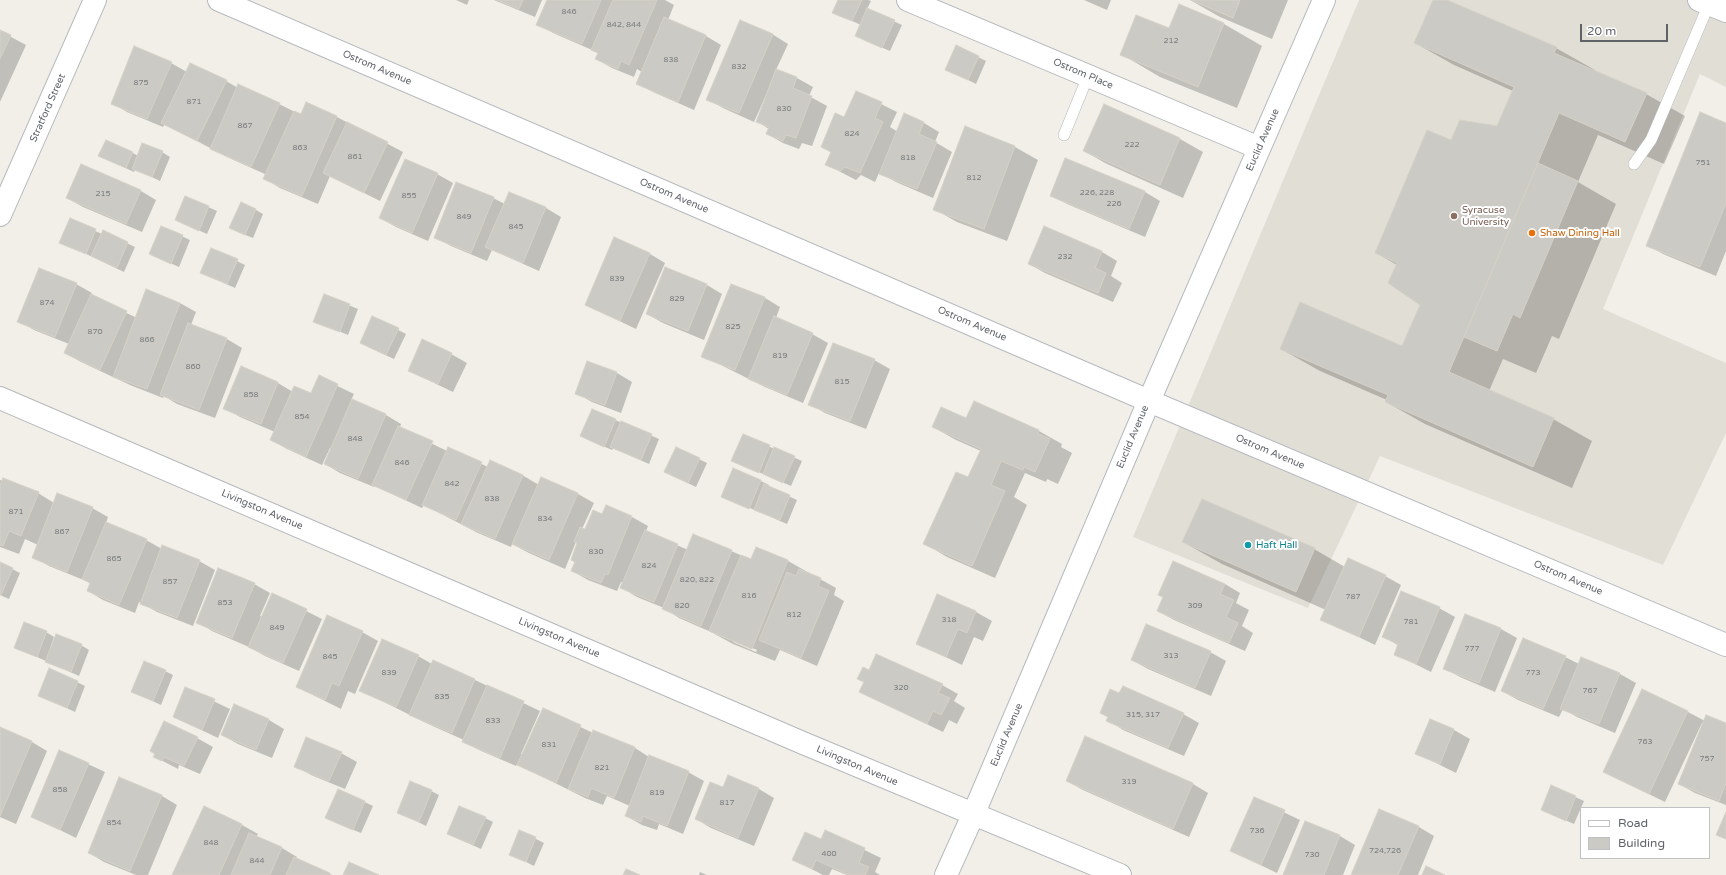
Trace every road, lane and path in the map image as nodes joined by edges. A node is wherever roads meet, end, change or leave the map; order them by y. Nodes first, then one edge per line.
1 (95, 0) edge
2 (219, 0) edge
3 (908, 0) edge
4 (1324, 0) edge
5 (1711, 5) edge
6 (1088, 76) junction
7 (1064, 134) dead end
8 (1258, 148) junction
9 (1634, 164) dead end
10 (0, 215) edge
11 (0, 398) edge
12 (1149, 400) junction
13 (1726, 645) edge
14 (973, 815) junction
15 (946, 875) edge
16 (1120, 875) edge

1 - 10 street, Stratford Street
2 - 12 street, Ostrom Avenue
3 - 6 street, Ostrom Place
4 - 8 street, Euclid Avenue
5 - 9 lane
6 - 7 lane
6 - 8 street, Ostrom Place
8 - 12 street, Euclid Avenue
11 - 14 street, Livingston Avenue
12 - 13 street, Ostrom Avenue
12 - 14 street, Euclid Avenue
14 - 15 street, Euclid Avenue
14 - 16 street, Livingston Avenue

